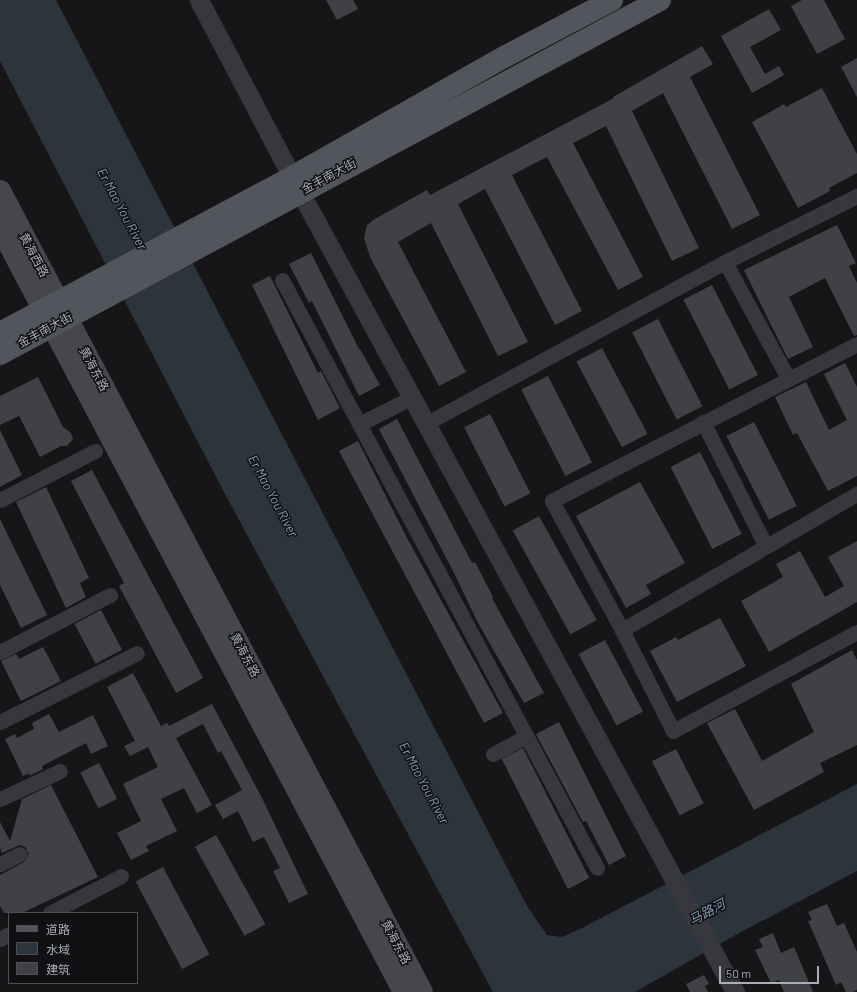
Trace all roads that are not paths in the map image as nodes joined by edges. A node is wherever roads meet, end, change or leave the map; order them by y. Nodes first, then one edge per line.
1 (199, 0) edge
2 (612, 0) edge
3 (660, 0) edge
4 (296, 184) junction
5 (0, 191) edge
6 (857, 196) edge
7 (0, 227) edge
8 (725, 262) junction
9 (282, 280) dead end
10 (56, 314) junction
11 (0, 333) edge
12 (857, 344) edge
13 (0, 354) edge
14 (788, 378) junction
15 (411, 398) junction
16 (703, 422) junction
17 (359, 424) junction
18 (425, 424) junction
19 (95, 451) dead end
20 (857, 494) edge
21 (0, 500) edge
22 (766, 546) junction
23 (110, 594) dead end
24 (622, 630) junction
25 (857, 632) edge
26 (0, 652) edge
27 (137, 653) dead end
28 (0, 722) edge
29 (527, 736) junction
30 (493, 754) dead end
31 (60, 771) dead end
32 (0, 800) edge
33 (20, 854) dead end
34 (0, 864) edge
35 (597, 868) dead end
36 (121, 876) dead end
37 (52, 912) edge
38 (404, 992) edge
39 (422, 992) edge
40 (735, 992) edge

1 - 4 street
2 - 4 main road, 金丰南大街
3 - 4 main road, 金丰南大街
4 - 10 main road, 金丰南大街
4 - 15 street
5 - 10 main road, 黄海西路
6 - 8 street
7 - 10 main road, 黄海西路
8 - 14 street
8 - 18 street
9 - 17 street
10 - 11 main road, 金丰南大街
10 - 13 main road, 金丰南大街
10 - 38 main road, 黄海东路
10 - 39 main road, 黄海东路
12 - 14 street
14 - 16 street
15 - 17 street
15 - 18 street
16 - 22 street
16 - 24 street
17 - 29 street
18 - 40 street
19 - 21 street
20 - 22 street
22 - 24 street
23 - 26 street
24 - 25 street
27 - 28 street
29 - 30 street
29 - 35 street
31 - 32 street
33 - 34 street
36 - 37 street

